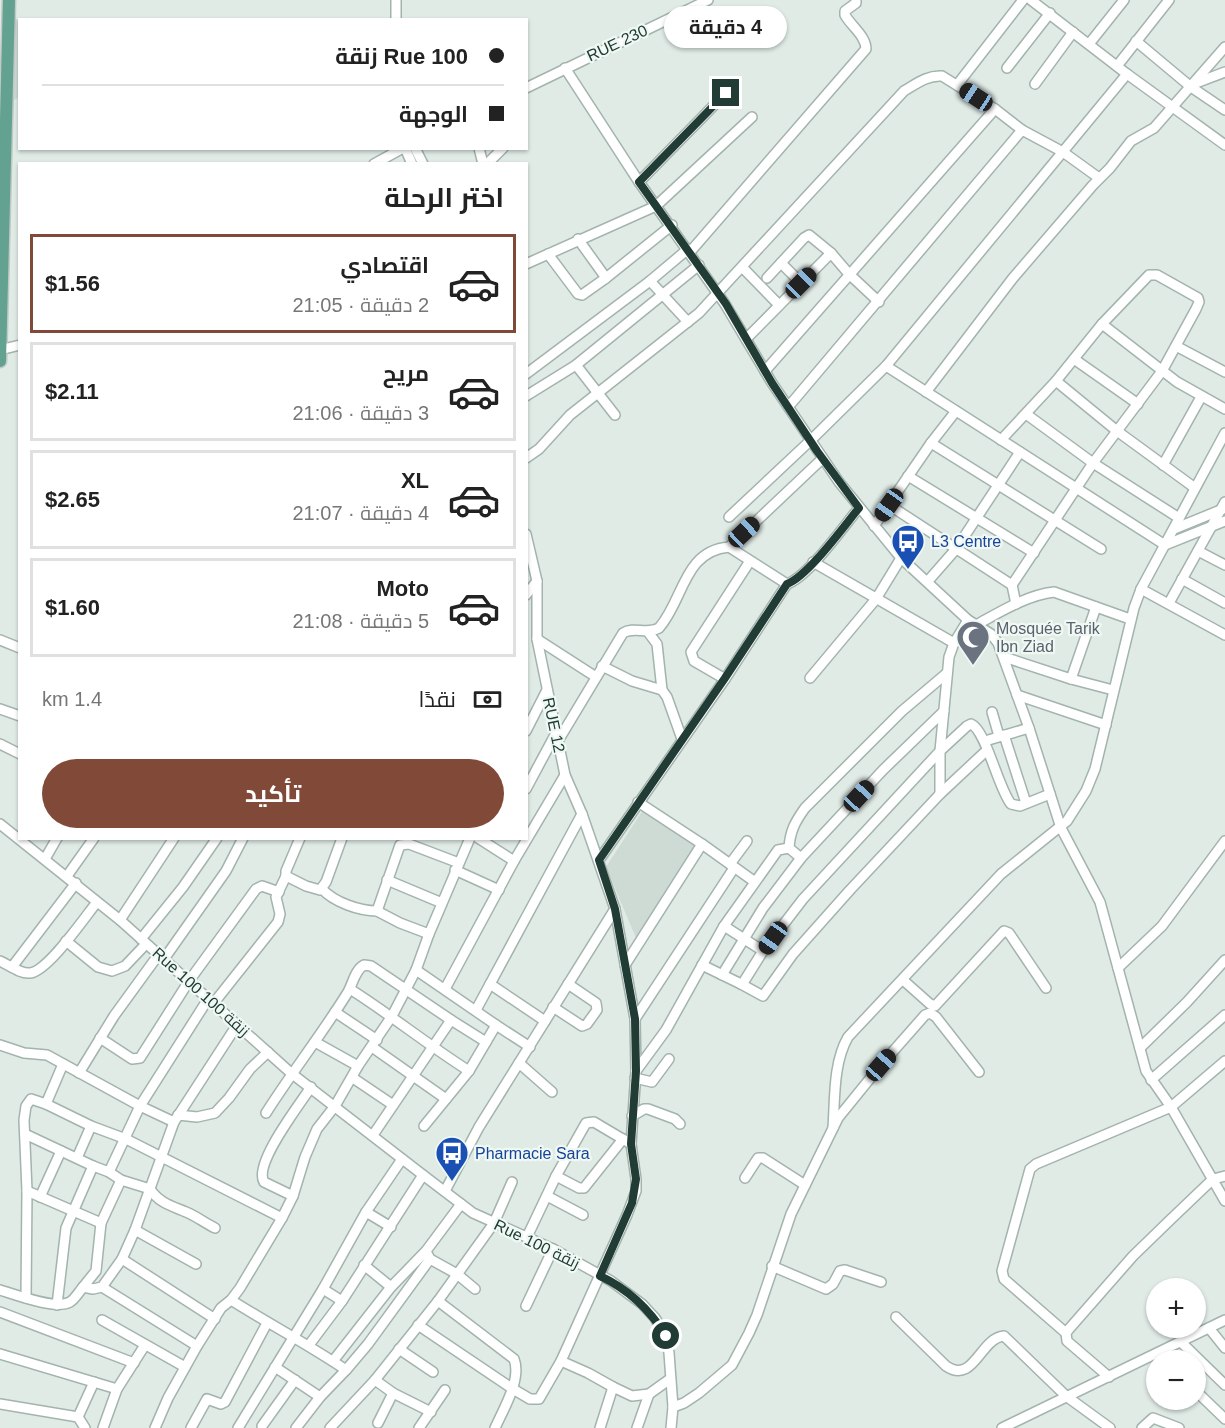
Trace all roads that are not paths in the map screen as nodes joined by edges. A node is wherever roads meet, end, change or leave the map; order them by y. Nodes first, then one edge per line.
1 (9, 0) edge
2 (396, 0) edge
3 (708, 0) edge
4 (856, 0) edge
5 (1023, 0) edge
6 (1031, 0) edge
7 (1124, 0) edge
8 (1169, 0) edge
9 (1050, 13) junction
10 (4, 18) edge
11 (396, 18) edge
12 (1073, 32) junction
13 (1136, 41) junction
14 (1089, 44) junction
15 (1225, 47) edge
16 (1117, 66) junction
17 (565, 68) junction
18 (1007, 68) dead end
19 (1225, 72) edge
20 (1127, 74) junction
21 (1035, 84) dead end
22 (957, 85) junction
23 (1192, 86) junction
24 (528, 87) edge
25 (726, 93) dead end
26 (1223, 106) edge
27 (1173, 108) junction
28 (994, 109) junction
29 (752, 117) dead end
30 (1022, 130) junction
31 (1225, 145) edge
32 (400, 150) edge
33 (501, 150) edge
34 (1063, 152) junction
35 (382, 159) edge
36 (487, 162) edge
37 (1099, 178) junction
38 (639, 182) junction
39 (656, 206) junction
40 (672, 225) junction
41 (578, 239) junction
42 (689, 251) junction
43 (831, 253) junction
44 (548, 254) junction
45 (528, 263) edge
46 (781, 263) junction
47 (699, 266) junction
48 (742, 267) junction
49 (849, 274) junction
50 (606, 278) junction
51 (767, 278) dead end
52 (650, 281) junction
53 (801, 283) junction
54 (718, 293) junction
55 (663, 296) junction
56 (879, 302) junction
57 (779, 305) junction
58 (688, 322) junction
59 (1102, 324) junction
60 (746, 339) junction
61 (18, 346) edge
62 (1176, 346) junction
63 (0, 350) edge
64 (1074, 359) junction
65 (0, 362) edge
66 (576, 365) junction
67 (885, 366) junction
68 (765, 371) junction
69 (1162, 371) junction
70 (528, 372) edge
71 (1225, 372) edge
72 (1056, 381) junction
73 (597, 392) junction
74 (926, 392) junction
75 (528, 394) edge
76 (1201, 397) junction
77 (1138, 404) junction
78 (789, 406) junction
79 (1225, 409) edge
80 (956, 411) junction
81 (1026, 414) junction
82 (615, 415) dead end
83 (1117, 431) junction
84 (1225, 434) edge
85 (812, 440) junction
86 (1001, 440) junction
87 (931, 442) junction
88 (1020, 452) junction
89 (528, 457) edge
90 (822, 459) junction
91 (1093, 463) junction
92 (1163, 465) junction
93 (908, 476) junction
94 (998, 484) junction
95 (1076, 488) junction
96 (1194, 488) junction
97 (889, 505) junction
98 (1224, 507) edge
99 (859, 508) junction
100 (729, 518) dead end
101 (976, 518) junction
102 (1179, 518) junction
103 (1055, 520) junction
104 (1225, 521) edge
105 (874, 526) junction
106 (1211, 528) junction
107 (1174, 529) junction
108 (528, 543) edge
109 (1166, 545) junction
110 (729, 547) junction
111 (956, 549) junction
112 (1101, 549) dead end
113 (1198, 551) junction
114 (1034, 553) junction
115 (902, 558) junction
116 (750, 561) junction
117 (813, 562) junction
118 (1225, 565) edge
119 (1182, 579) junction
120 (537, 581) junction
121 (928, 581) junction
122 (787, 584) junction
123 (1012, 585) junction
124 (1141, 589) junction
125 (528, 592) edge
126 (876, 599) junction
127 (1169, 603) junction
128 (1225, 603) edge
129 (1016, 604) junction
130 (1096, 607) junction
131 (1130, 620) junction
132 (972, 622) junction
133 (648, 632) junction
134 (1225, 635) edge
135 (537, 639) junction
136 (0, 640) edge
137 (954, 643) junction
138 (18, 647) edge
139 (1004, 657) junction
140 (602, 666) junction
141 (947, 673) junction
142 (596, 677) junction
143 (725, 678) junction
144 (810, 678) dead end
145 (1071, 679) junction
146 (547, 690) junction
147 (662, 690) junction
148 (1113, 690) junction
149 (1017, 695) junction
150 (0, 709) edge
151 (531, 710) edge
152 (944, 711) junction
153 (992, 712) dead end
154 (18, 715) edge
155 (528, 725) edge
156 (1106, 725) junction
157 (1029, 728) junction
158 (1002, 735) junction
159 (557, 737) junction
160 (682, 740) junction
161 (0, 744) edge
162 (986, 746) junction
163 (940, 751) junction
164 (18, 753) edge
165 (565, 775) junction
166 (528, 786) edge
167 (940, 794) junction
168 (1050, 794) junction
169 (638, 802) junction
170 (1026, 803) junction
171 (582, 814) junction
172 (0, 824) edge
173 (1061, 828) junction
174 (528, 837) edge
175 (18, 838) edge
176 (21, 840) edge
177 (56, 840) edge
178 (93, 840) edge
179 (173, 840) edge
180 (216, 840) edge
181 (242, 840) edge
182 (299, 840) edge
183 (341, 840) edge
184 (469, 840) edge
185 (481, 840) edge
186 (499, 840) edge
187 (526, 840) edge
188 (747, 841) dead end
189 (1225, 841) edge
190 (702, 844) junction
191 (789, 848) junction
192 (494, 849) junction
193 (801, 858) junction
194 (45, 859) junction
195 (599, 860) junction
196 (514, 861) junction
197 (732, 866) junction
198 (457, 867) junction
199 (67, 876) junction
200 (286, 876) junction
201 (387, 880) junction
202 (755, 882) junction
203 (76, 884) junction
204 (322, 889) junction
205 (499, 890) junction
206 (279, 892) junction
207 (97, 902) junction
208 (442, 903) junction
209 (615, 909) junction
210 (377, 911) junction
211 (120, 920) junction
212 (724, 926) junction
213 (429, 934) junction
214 (745, 938) junction
215 (66, 941) junction
216 (144, 941) junction
217 (763, 951) junction
218 (161, 957) junction
219 (1225, 960) edge
220 (0, 961) edge
221 (625, 965) junction
222 (702, 965) junction
223 (12, 967) junction
224 (1118, 968) junction
225 (416, 970) junction
226 (722, 975) junction
227 (903, 980) junction
228 (189, 981) junction
229 (490, 984) junction
230 (568, 984) junction
231 (741, 984) junction
232 (1047, 988) dead end
233 (350, 989) junction
234 (406, 989) junction
235 (445, 989) junction
236 (211, 1001) junction
237 (554, 1007) junction
238 (476, 1010) junction
239 (335, 1012) junction
240 (1225, 1015) edge
241 (392, 1016) junction
242 (635, 1019) junction
243 (451, 1020) junction
244 (545, 1021) junction
245 (237, 1025) junction
246 (496, 1025) junction
247 (100, 1038) junction
248 (315, 1041) junction
249 (486, 1042) junction
250 (374, 1043) junction
251 (0, 1045) edge
252 (530, 1047) junction
253 (433, 1048) junction
254 (1140, 1048) junction
255 (268, 1052) junction
256 (669, 1059) dead end
257 (1225, 1061) edge
258 (519, 1063) junction
259 (63, 1064) junction
260 (358, 1066) junction
261 (469, 1071) junction
262 (979, 1072) dead end
263 (79, 1073) junction
264 (291, 1073) junction
265 (635, 1075) junction
266 (414, 1077) junction
267 (353, 1078) junction
268 (1151, 1080) junction
269 (311, 1087) junction
270 (552, 1092) dead end
271 (446, 1099) junction
272 (46, 1104) junction
273 (393, 1105) junction
274 (140, 1106) junction
275 (336, 1106) junction
276 (1171, 1107) junction
277 (266, 1113) dead end
278 (633, 1116) junction
279 (176, 1119) junction
280 (680, 1124) dead end
281 (91, 1126) junction
282 (424, 1126) dead end
283 (833, 1128) junction
284 (25, 1134) junction
285 (373, 1135) junction
286 (126, 1139) junction
287 (627, 1142) junction
288 (62, 1151) junction
289 (162, 1157) junction
290 (77, 1158) junction
291 (402, 1159) junction
292 (93, 1166) junction
293 (109, 1172) junction
294 (423, 1175) junction
295 (556, 1176) junction
296 (1225, 1176) edge
297 (745, 1178) dead end
298 (1213, 1179) junction
299 (121, 1180) junction
300 (512, 1182) dead end
301 (805, 1185) junction
302 (150, 1189) junction
303 (27, 1191) junction
304 (445, 1191) junction
305 (293, 1196) junction
306 (547, 1196) junction
307 (40, 1197) junction
308 (1225, 1201) edge
309 (461, 1204) junction
310 (72, 1211) junction
311 (366, 1212) junction
312 (583, 1215) dead end
313 (282, 1218) junction
314 (101, 1223) junction
315 (494, 1223) junction
316 (391, 1227) junction
317 (215, 1228) dead end
318 (135, 1230) junction
319 (527, 1237) junction
320 (554, 1249) junction
321 (428, 1255) junction
322 (122, 1259) junction
323 (196, 1264) dead end
324 (364, 1265) junction
325 (772, 1266) junction
326 (458, 1274) junction
327 (600, 1276) junction
328 (881, 1282) dead end
329 (83, 1287) junction
330 (102, 1287) junction
331 (391, 1287) junction
332 (322, 1289) junction
333 (475, 1289) dead end
334 (0, 1290) edge
335 (26, 1298) junction
336 (231, 1300) junction
337 (342, 1301) junction
338 (438, 1301) junction
339 (57, 1305) junction
340 (526, 1306) dead end
341 (0, 1311) edge
342 (896, 1317) dead end
343 (214, 1319) junction
344 (102, 1320) dead end
345 (1225, 1320) edge
346 (267, 1323) junction
347 (418, 1326) junction
348 (1209, 1328) junction
349 (1206, 1329) edge
350 (1066, 1333) junction
351 (293, 1336) junction
352 (1185, 1338) edge
353 (1181, 1341) junction
354 (145, 1345) junction
355 (309, 1345) junction
356 (197, 1346) junction
357 (1225, 1348) edge
358 (399, 1349) junction
359 (1164, 1350) edge
360 (0, 1354) edge
361 (1146, 1359) edge
362 (333, 1361) junction
363 (561, 1361) junction
364 (134, 1363) junction
365 (185, 1367) junction
366 (275, 1367) junction
367 (346, 1370) junction
368 (433, 1372) dead end
369 (1109, 1377) junction
370 (670, 1379) junction
371 (295, 1380) junction
372 (375, 1380) junction
373 (94, 1382) junction
374 (1225, 1385) edge
375 (613, 1387) junction
376 (117, 1389) junction
377 (513, 1389) junction
378 (445, 1390) dead end
379 (393, 1393) junction
380 (649, 1394) junction
381 (1066, 1396) junction
382 (320, 1397) junction
383 (1206, 1400) edge
384 (0, 1404) edge
385 (673, 1407) junction
386 (431, 1412) junction
387 (78, 1417) junction
388 (245, 1417) junction
389 (1225, 1419) edge
390 (378, 1423) dead end
391 (263, 1427) edge
392 (85, 1428) edge
393 (103, 1428) edge
394 (155, 1428) edge
395 (190, 1428) edge
396 (238, 1428) edge
397 (296, 1428) edge
398 (330, 1428) edge
399 (418, 1428) edge
400 (495, 1428) edge
401 (600, 1428) edge
402 (637, 1428) edge
403 (671, 1428) edge
404 (1002, 1428) edge
405 (1110, 1428) edge
406 (1142, 1428) edge
407 (1179, 1428) edge

1 - 10 main road
2 - 11 street
3 - 17 street, RUE 230
4 - 42 street
5 - 22 street
6 - 9 street
7 - 14 street
8 - 13 street
9 - 12 street
9 - 18 street
10 - 63 main road
12 - 14 street
12 - 21 street
13 - 16 street
13 - 23 street
14 - 16 street
15 - 23 street
16 - 20 street
17 - 24 street, RUE 230
17 - 38 street
19 - 23 street
20 - 27 street
20 - 34 street
22 - 28 street
22 - 48 street
23 - 26 street
23 - 27 street
25 - 38 street
27 - 31 street
27 - 37 street
28 - 30 street
28 - 49 street
29 - 39 street
30 - 34 street
30 - 56 street
32 - 35 street
33 - 36 street
34 - 37 street
34 - 67 street
37 - 74 street
38 - 39 street
39 - 40 street
39 - 41 street
40 - 42 street
40 - 50 street
41 - 44 street
41 - 50 street
42 - 47 street
42 - 52 street
43 - 46 street
43 - 49 street
43 - 53 street
44 - 45 street
44 - 50 street
46 - 51 street
46 - 53 street
47 - 54 street
47 - 55 street
48 - 54 street
48 - 57 street
49 - 56 street
49 - 68 street
52 - 55 street
52 - 70 street
53 - 57 street
54 - 58 street
54 - 60 street
55 - 58 street
55 - 66 street
56 - 78 street
57 - 60 street
58 - 73 street
59 - 62 street
59 - 64 street
59 - 69 street
60 - 68 street
61 - 63 street
62 - 69 street
62 - 71 street
63 - 65 main road
64 - 72 street
64 - 77 street
66 - 73 street
66 - 75 street
67 - 74 street
67 - 85 street
68 - 78 street
69 - 76 street
69 - 77 street
72 - 81 street
72 - 83 street
73 - 82 street
73 - 89 street
74 - 80 street
76 - 79 street
76 - 92 street
77 - 83 street
78 - 85 street
80 - 86 street
80 - 87 street
81 - 86 street
81 - 91 street
83 - 91 street
83 - 92 street
84 - 96 street
85 - 90 street
85 - 100 street
86 - 88 street
87 - 93 street
87 - 94 street
88 - 94 street
88 - 95 street
90 - 99 street
90 - 110 street
91 - 95 street
91 - 102 street
92 - 96 street
93 - 97 street
93 - 101 street
94 - 101 street
94 - 103 street
95 - 103 street
95 - 109 street
96 - 102 street
97 - 105 street
97 - 111 street
98 - 106 street
98 - 107 street
99 - 105 street
99 - 117 street
101 - 111 street
101 - 114 street
102 - 107 street
103 - 112 street
103 - 114 street
104 - 106 street
105 - 115 street
106 - 109 street
106 - 113 street
107 - 109 street
108 - 120 street, RUE 12
109 - 124 street
110 - 116 street
110 - 133 street
111 - 121 street
111 - 123 street
113 - 118 street
113 - 119 street
114 - 123 street
115 - 121 street
115 - 126 street
116 - 122 street
116 - 143 street
117 - 122 street
117 - 126 street
119 - 127 street
119 - 128 street
120 - 125 street
120 - 135 street, RUE 12
121 - 132 street
122 - 143 street
123 - 129 street
124 - 127 street
124 - 131 street
126 - 137 street
126 - 144 street
127 - 134 street
129 - 130 street
129 - 132 street
130 - 131 street
130 - 145 street
131 - 148 street
132 - 137 street
132 - 139 street
133 - 140 street
133 - 147 street
135 - 142 street
135 - 146 street, RUE 12
136 - 138 street
137 - 141 street
139 - 145 street
139 - 149 street
140 - 142 street
140 - 147 street
141 - 152 street
141 - 191 street
142 - 159 street
143 - 160 street
145 - 148 street
146 - 151 street
146 - 159 street, RUE 12
147 - 160 street
148 - 156 street
149 - 156 street
149 - 157 street
150 - 154 street
151 - 155 street
152 - 163 street
152 - 193 street
153 - 158 street
156 - 173 street
157 - 158 street
157 - 168 street
158 - 162 street
158 - 170 street
159 - 165 street, RUE 12
159 - 166 street
160 - 169 street
161 - 164 street
162 - 163 street
162 - 167 street
162 - 170 street
163 - 167 street
163 - 217 street
165 - 171 street, RUE 12
165 - 174 street
167 - 231 street
168 - 170 street
168 - 173 street
169 - 190 street
169 - 195 street
171 - 195 street, RUE 12
171 - 229 street
172 - 175 street, Rue 100 زنقة 100
173 - 224 street
173 - 227 street
176 - 194 street, Rue 100 زنقة 100
177 - 194 street
178 - 199 street
179 - 211 street
180 - 216 street
181 - 218 street
182 - 200 street
183 - 204 street
184 - 198 street
185 - 192 street
186 - 192 street
187 - 196 street
188 - 197 street
189 - 224 street
190 - 197 street
190 - 221 street
191 - 193 street
191 - 202 street
192 - 196 street
193 - 214 street
194 - 199 street, Rue 100 زنقة 100
195 - 209 street, RUE 12
196 - 205 street
197 - 202 street
197 - 242 street
198 - 201 street
198 - 205 street
198 - 208 street
199 - 203 street, Rue 100 زنقة 100
200 - 204 street
200 - 206 street
201 - 208 street
201 - 210 street
202 - 212 street
203 - 207 street, Rue 100 زنقة 100
203 - 223 street
204 - 210 street
205 - 235 street
206 - 228 street
206 - 236 street
207 - 211 street, Rue 100 زنقة 100
207 - 215 street
208 - 213 street
209 - 221 street, RUE 12
209 - 230 street
210 - 213 street
211 - 216 street, Rue 100 زنقة 100
212 - 214 street
212 - 222 street
213 - 225 street
214 - 217 street
214 - 226 street
215 - 216 street
215 - 223 street
216 - 218 street, Rue 100 زنقة 100
217 - 231 street
218 - 228 street, Rue 100 زنقة 100
218 - 247 street
219 - 254 street
220 - 223 street
221 - 242 street, RUE 12
222 - 226 street
222 - 265 street
224 - 254 street
225 - 234 street
225 - 235 street
226 - 231 street
227 - 232 street
227 - 283 street
228 - 236 street, Rue 100 زنقة 100
228 - 247 street
229 - 238 street
229 - 244 street
230 - 237 street
230 - 237 street
233 - 234 street
233 - 239 street
233 - 241 street
234 - 241 street
234 - 243 street
235 - 238 street
236 - 245 street, Rue 100 زنقة 100
236 - 274 street
237 - 244 street
238 - 246 street
239 - 248 street
239 - 250 street
240 - 268 street
241 - 250 street
241 - 253 street
242 - 265 street, RUE 12
243 - 249 street
243 - 253 street
244 - 252 street
245 - 255 street, Rue 100 زنقة 100
245 - 279 street
246 - 249 street
246 - 252 street
247 - 263 street
248 - 260 street
248 - 264 street
249 - 261 street
250 - 260 street
250 - 266 street
251 - 259 street
252 - 258 street
253 - 261 street
253 - 266 street
254 - 268 street
255 - 264 street, Rue 100 زنقة 100
255 - 279 street
256 - 265 street
257 - 276 street
258 - 270 street
258 - 304 street
259 - 263 street
259 - 272 street
260 - 267 street
261 - 271 street
262 - 283 street
263 - 274 street
264 - 269 street, Rue 100 زنقة 100
264 - 277 street
265 - 278 street, RUE 12
266 - 271 street
266 - 273 street
267 - 273 street
267 - 275 street
268 - 276 street
269 - 275 street, Rue 100 زنقة 100
269 - 305 street
271 - 282 street
272 - 281 street
272 - 284 street
273 - 285 street
274 - 279 street
274 - 286 street
275 - 285 street, Rue 100 زنقة 100
275 - 305 street
276 - 298 street
276 - 350 street
278 - 280 street
278 - 287 street, RUE 12
279 - 289 street
281 - 286 street
281 - 290 street
283 - 301 street
284 - 288 street
284 - 303 street
285 - 291 street, Rue 100 زنقة 100
286 - 289 street
286 - 293 street
287 - 295 street
287 - 295 street
287 - 327 street, RUE 12
288 - 290 street
288 - 307 street
289 - 302 street
289 - 313 street
290 - 292 street
291 - 294 street, Rue 100 زنقة
291 - 311 street
292 - 293 street
292 - 310 street
293 - 299 street
294 - 304 street, Rue 100 زنقة
294 - 316 street
295 - 306 street
296 - 298 street
297 - 301 street
298 - 308 street
298 - 350 street
299 - 302 street
299 - 314 street
300 - 315 street
301 - 325 street
302 - 317 street
302 - 318 street
303 - 307 street
303 - 335 street
304 - 309 street, Rue 100 زنقة
305 - 313 street
306 - 312 street
306 - 319 street
307 - 310 street
309 - 315 street, Rue 100 زنقة
309 - 321 street
310 - 314 street
310 - 339 street
311 - 316 street
311 - 332 street
313 - 336 street
314 - 329 street
315 - 319 street, Rue 100 زنقة
315 - 326 street
316 - 324 street
318 - 322 street
318 - 323 street
319 - 320 street, Rue 100 زنقة
320 - 327 street, Rue 100 زنقة
320 - 340 street
321 - 326 street
321 - 331 street
321 - 367 street
322 - 330 street
322 - 343 street
324 - 331 street
324 - 337 street
325 - 328 street
325 - 385 street
326 - 333 street
326 - 338 street
327 - 363 street, RUE 12
327 - 370 street, Rue 100 زنقة
329 - 330 street
329 - 339 street
330 - 356 street
331 - 362 street
332 - 337 street
332 - 351 street
334 - 335 street
335 - 339 street
336 - 343 street
336 - 346 street
337 - 355 street
338 - 347 street
338 - 377 street
341 - 364 street
342 - 381 street
343 - 356 street
344 - 354 street
345 - 348 street
346 - 351 street
346 - 395 street
347 - 358 street
347 - 377 street
348 - 349 street
348 - 357 street
350 - 369 street
351 - 355 street
351 - 366 street
352 - 353 street
353 - 359 street
353 - 374 street
354 - 364 street
354 - 365 street
355 - 362 street
356 - 365 street
358 - 368 street
358 - 372 street
360 - 373 street
361 - 369 street
362 - 367 street
363 - 375 street
363 - 377 street, RUE 12
364 - 376 street
365 - 394 street
366 - 371 street
366 - 388 street
367 - 382 street
369 - 381 street
370 - 380 street
370 - 385 street, Rue 100 زنقة
371 - 382 street
371 - 391 street
372 - 379 street
372 - 398 street
373 - 376 street
373 - 387 street
375 - 380 street
375 - 401 street
376 - 393 street
377 - 400 street
378 - 386 street
379 - 386 street
379 - 390 street
380 - 402 street
381 - 404 street
381 - 405 street
382 - 397 street
383 - 389 street
384 - 387 street
385 - 403 street, Rue 100 زنقة
386 - 399 street
387 - 392 street
388 - 391 street
388 - 396 street
406 - 407 street

